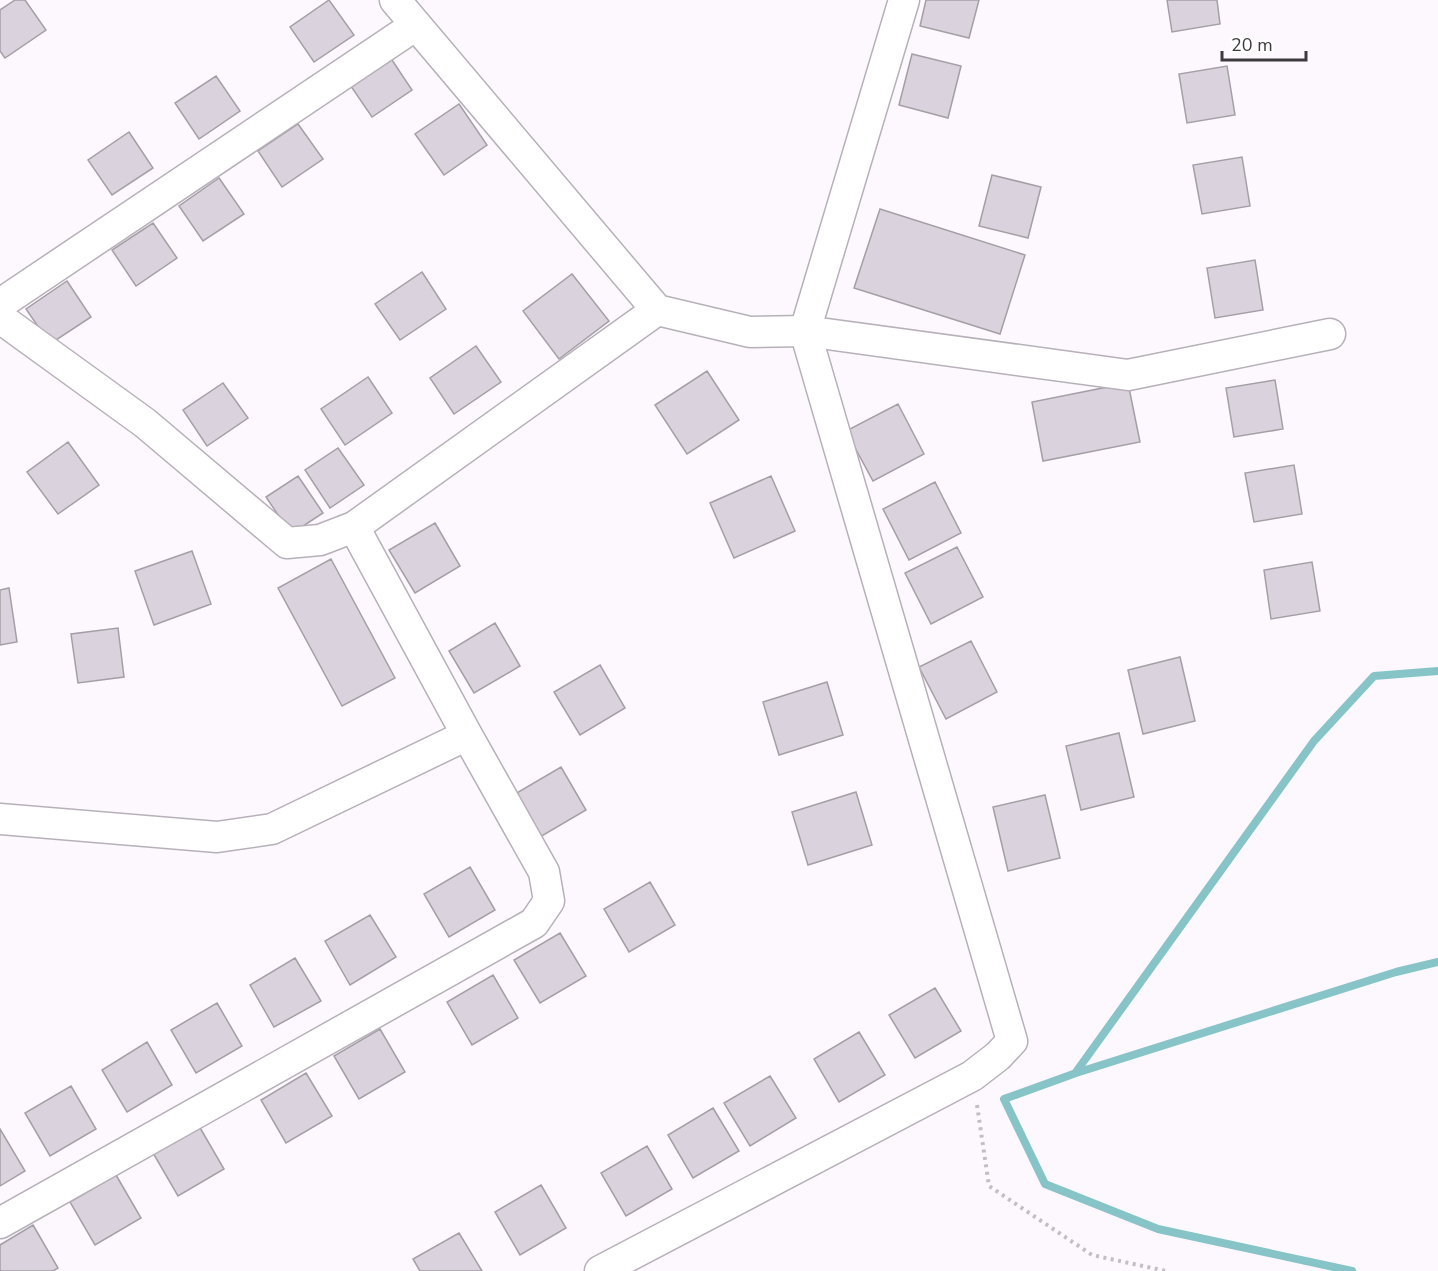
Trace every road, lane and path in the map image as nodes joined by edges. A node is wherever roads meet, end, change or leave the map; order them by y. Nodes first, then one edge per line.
1 (395, 0) edge
2 (904, 0) edge
3 (416, 25) junction
4 (0, 304) edge
5 (657, 310) junction
6 (0, 318) edge
7 (805, 331) junction
8 (1330, 334) dead end
9 (354, 527) junction
10 (467, 735) junction
11 (0, 819) edge
12 (972, 1076) junction
13 (0, 1223) edge
14 (600, 1271) edge
15 (1166, 1271) edge

1 - 3 street
2 - 7 street
3 - 4 street
3 - 5 street
5 - 7 street
5 - 9 street
6 - 9 street
7 - 8 street
7 - 12 street
9 - 10 street
10 - 11 street
10 - 13 street
12 - 14 street
12 - 15 path

